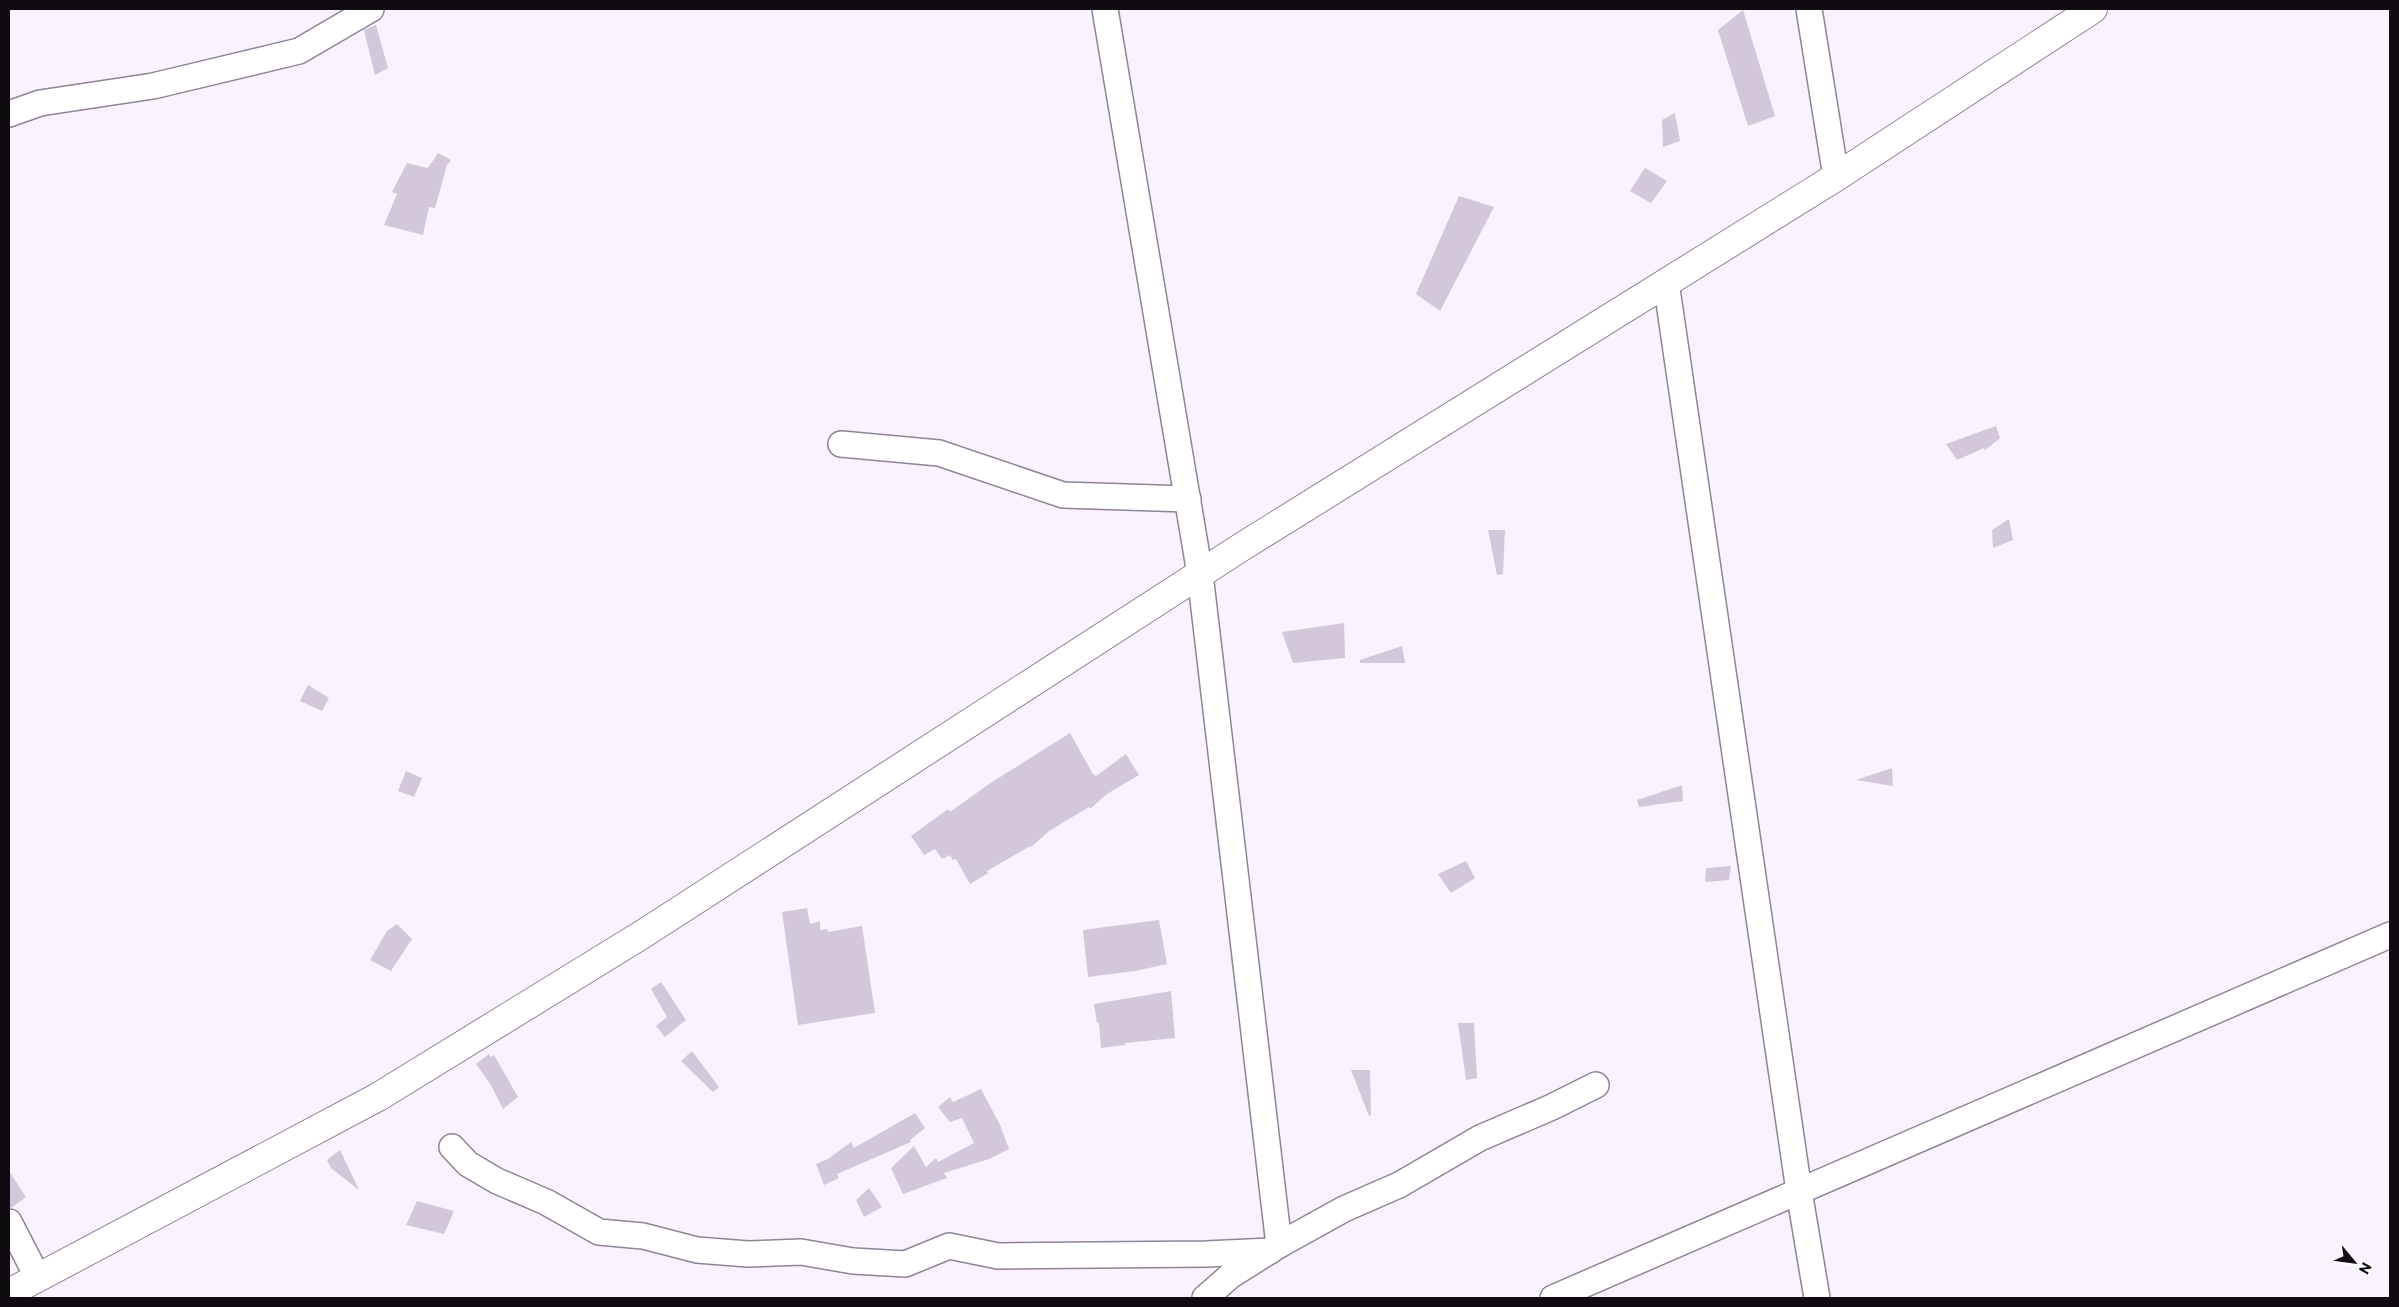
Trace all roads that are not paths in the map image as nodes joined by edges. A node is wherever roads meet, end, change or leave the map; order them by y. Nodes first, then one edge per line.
1 (371, 9) edge
2 (1105, 9) edge
3 (1809, 9) edge
4 (2093, 9) edge
5 (9, 114) edge
6 (1836, 177) junction
7 (1666, 282) junction
8 (841, 444) dead end
9 (1188, 499) junction
10 (1200, 574) junction
11 (2390, 934) edge
12 (1596, 1085) dead end
13 (452, 1147) dead end
14 (1799, 1191) junction
15 (9, 1222) edge
16 (1274, 1248) junction
17 (38, 1278) junction
18 (9, 1293) edge
19 (1205, 1298) edge
20 (1553, 1298) edge
21 (1818, 1298) edge

1 - 5 street
2 - 9 street
3 - 6 street
4 - 6 main road
6 - 7 main road
7 - 10 main road
7 - 14 street
8 - 9 street
9 - 10 street
10 - 16 street
10 - 17 main road
11 - 14 street
12 - 16 street
13 - 16 street
14 - 20 street
14 - 21 street
15 - 17 street
16 - 19 street
17 - 18 main road

